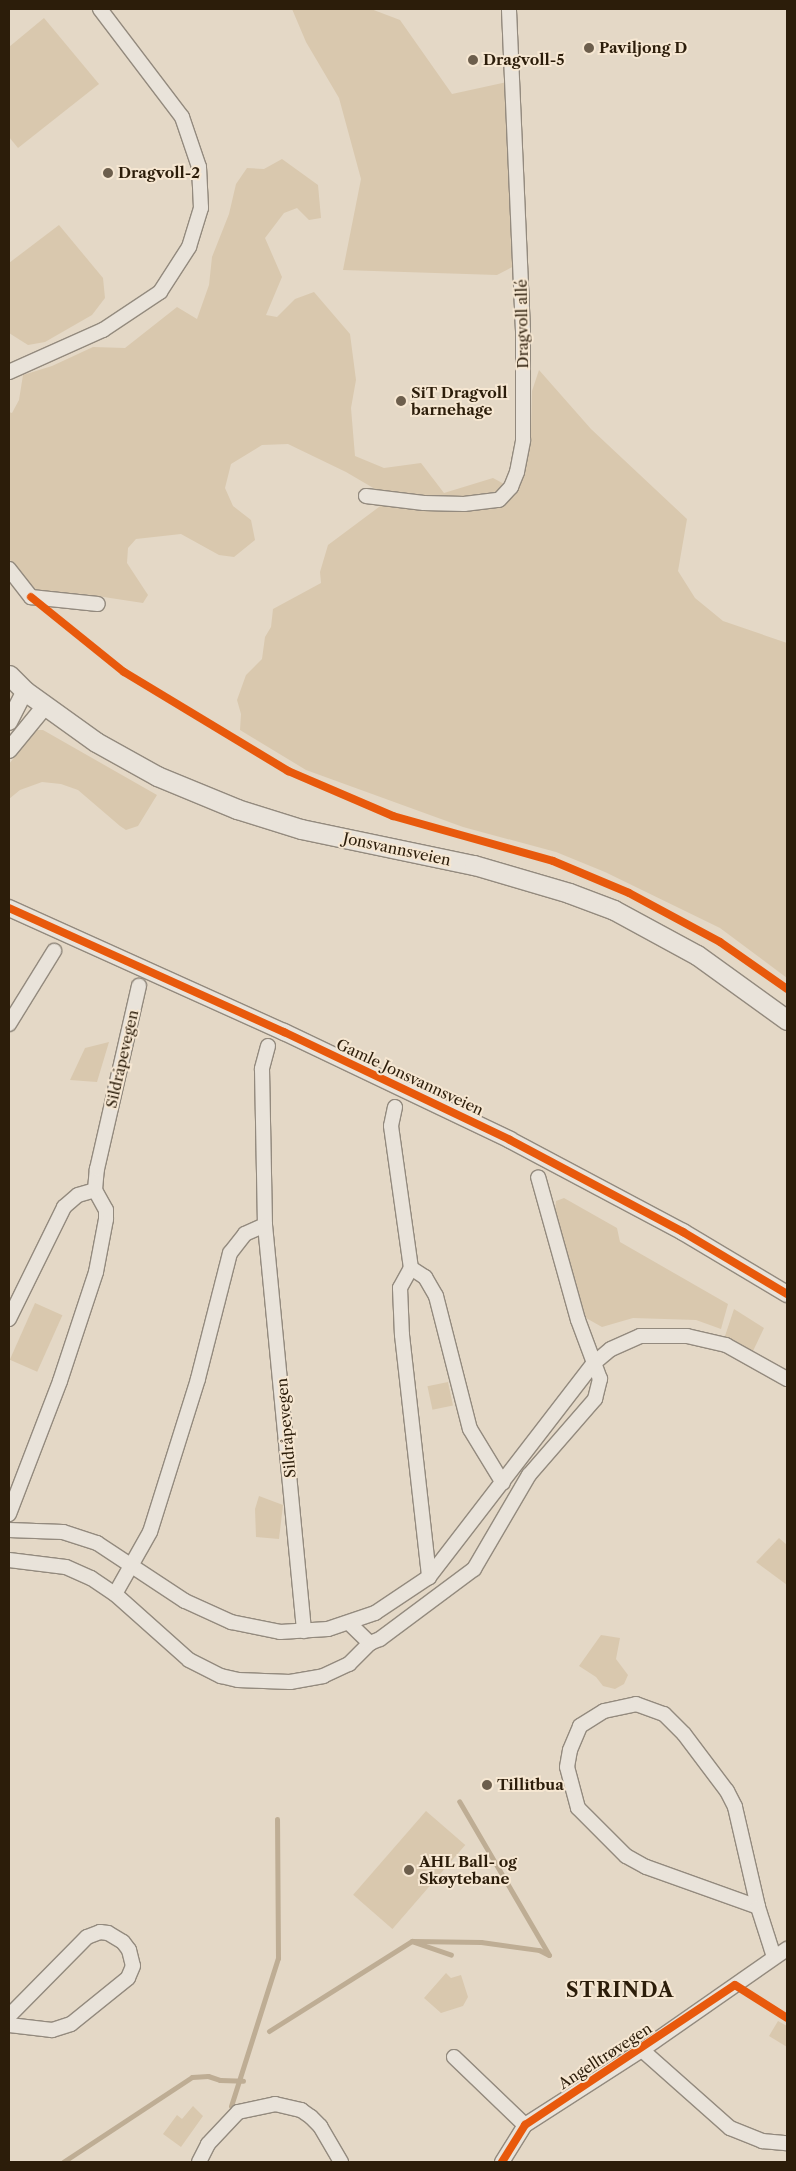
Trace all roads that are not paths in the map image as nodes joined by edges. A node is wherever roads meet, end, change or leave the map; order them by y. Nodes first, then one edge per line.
1 (100, 9) edge
2 (509, 9) edge
3 (9, 372) edge
4 (366, 496) dead end
5 (9, 569) edge
6 (98, 604) dead end
7 (9, 674) edge
8 (25, 691) junction
9 (45, 706) junction
10 (9, 722) edge
11 (9, 750) edge
12 (9, 908) edge
13 (54, 951) dead end
14 (139, 986) dead end
15 (787, 1020) edge
16 (9, 1024) edge
17 (268, 1046) dead end
18 (395, 1107) dead end
19 (538, 1177) dead end
20 (95, 1190) junction
21 (265, 1225) junction
22 (411, 1268) junction
23 (787, 1294) edge
24 (9, 1319) edge
25 (593, 1364) junction
26 (787, 1379) edge
27 (503, 1483) junction
28 (9, 1514) edge
29 (9, 1530) edge
30 (9, 1560) edge
31 (133, 1565) junction
32 (429, 1577) junction
33 (115, 1594) junction
34 (350, 1624) junction
35 (304, 1631) junction
36 (370, 1643) junction
37 (758, 1907) junction
38 (787, 1949) edge
39 (774, 1958) junction
40 (9, 2016) edge
41 (9, 2025) edge
42 (642, 2050) junction
43 (454, 2057) dead end
44 (525, 2125) junction
45 (787, 2143) edge
46 (199, 2162) edge
47 (340, 2162) edge
48 (502, 2162) edge

1 - 3 street
2 - 4 street, Dragvoll allé
5 - 6 street
7 - 8 main road, Jonsvannsveien
8 - 9 main road, Jonsvannsveien
8 - 10 street
9 - 11 street
9 - 15 main road, Jonsvannsveien
12 - 23 street, Gamle Jonsvannsveien
13 - 16 street
14 - 20 street, Sildråpevegen
17 - 21 street, Sildråpevegen
18 - 22 street
19 - 25 street
20 - 24 street
20 - 28 street
21 - 31 street
21 - 35 street, Sildråpevegen
22 - 27 street
22 - 32 street
25 - 26 street
25 - 27 street
25 - 36 street
27 - 32 street
29 - 31 street
30 - 33 street
31 - 33 street
31 - 35 street
32 - 34 street
33 - 36 street
34 - 35 street
34 - 36 street
37 - 37 street
37 - 39 street
38 - 39 street, Angelltrøvegen
39 - 42 street, Angelltrøvegen
40 - 41 street
42 - 44 street, Angelltrøvegen
42 - 45 street, Angelltrøvegen
43 - 44 street
44 - 48 street, Angelltrøvegen
46 - 47 street

